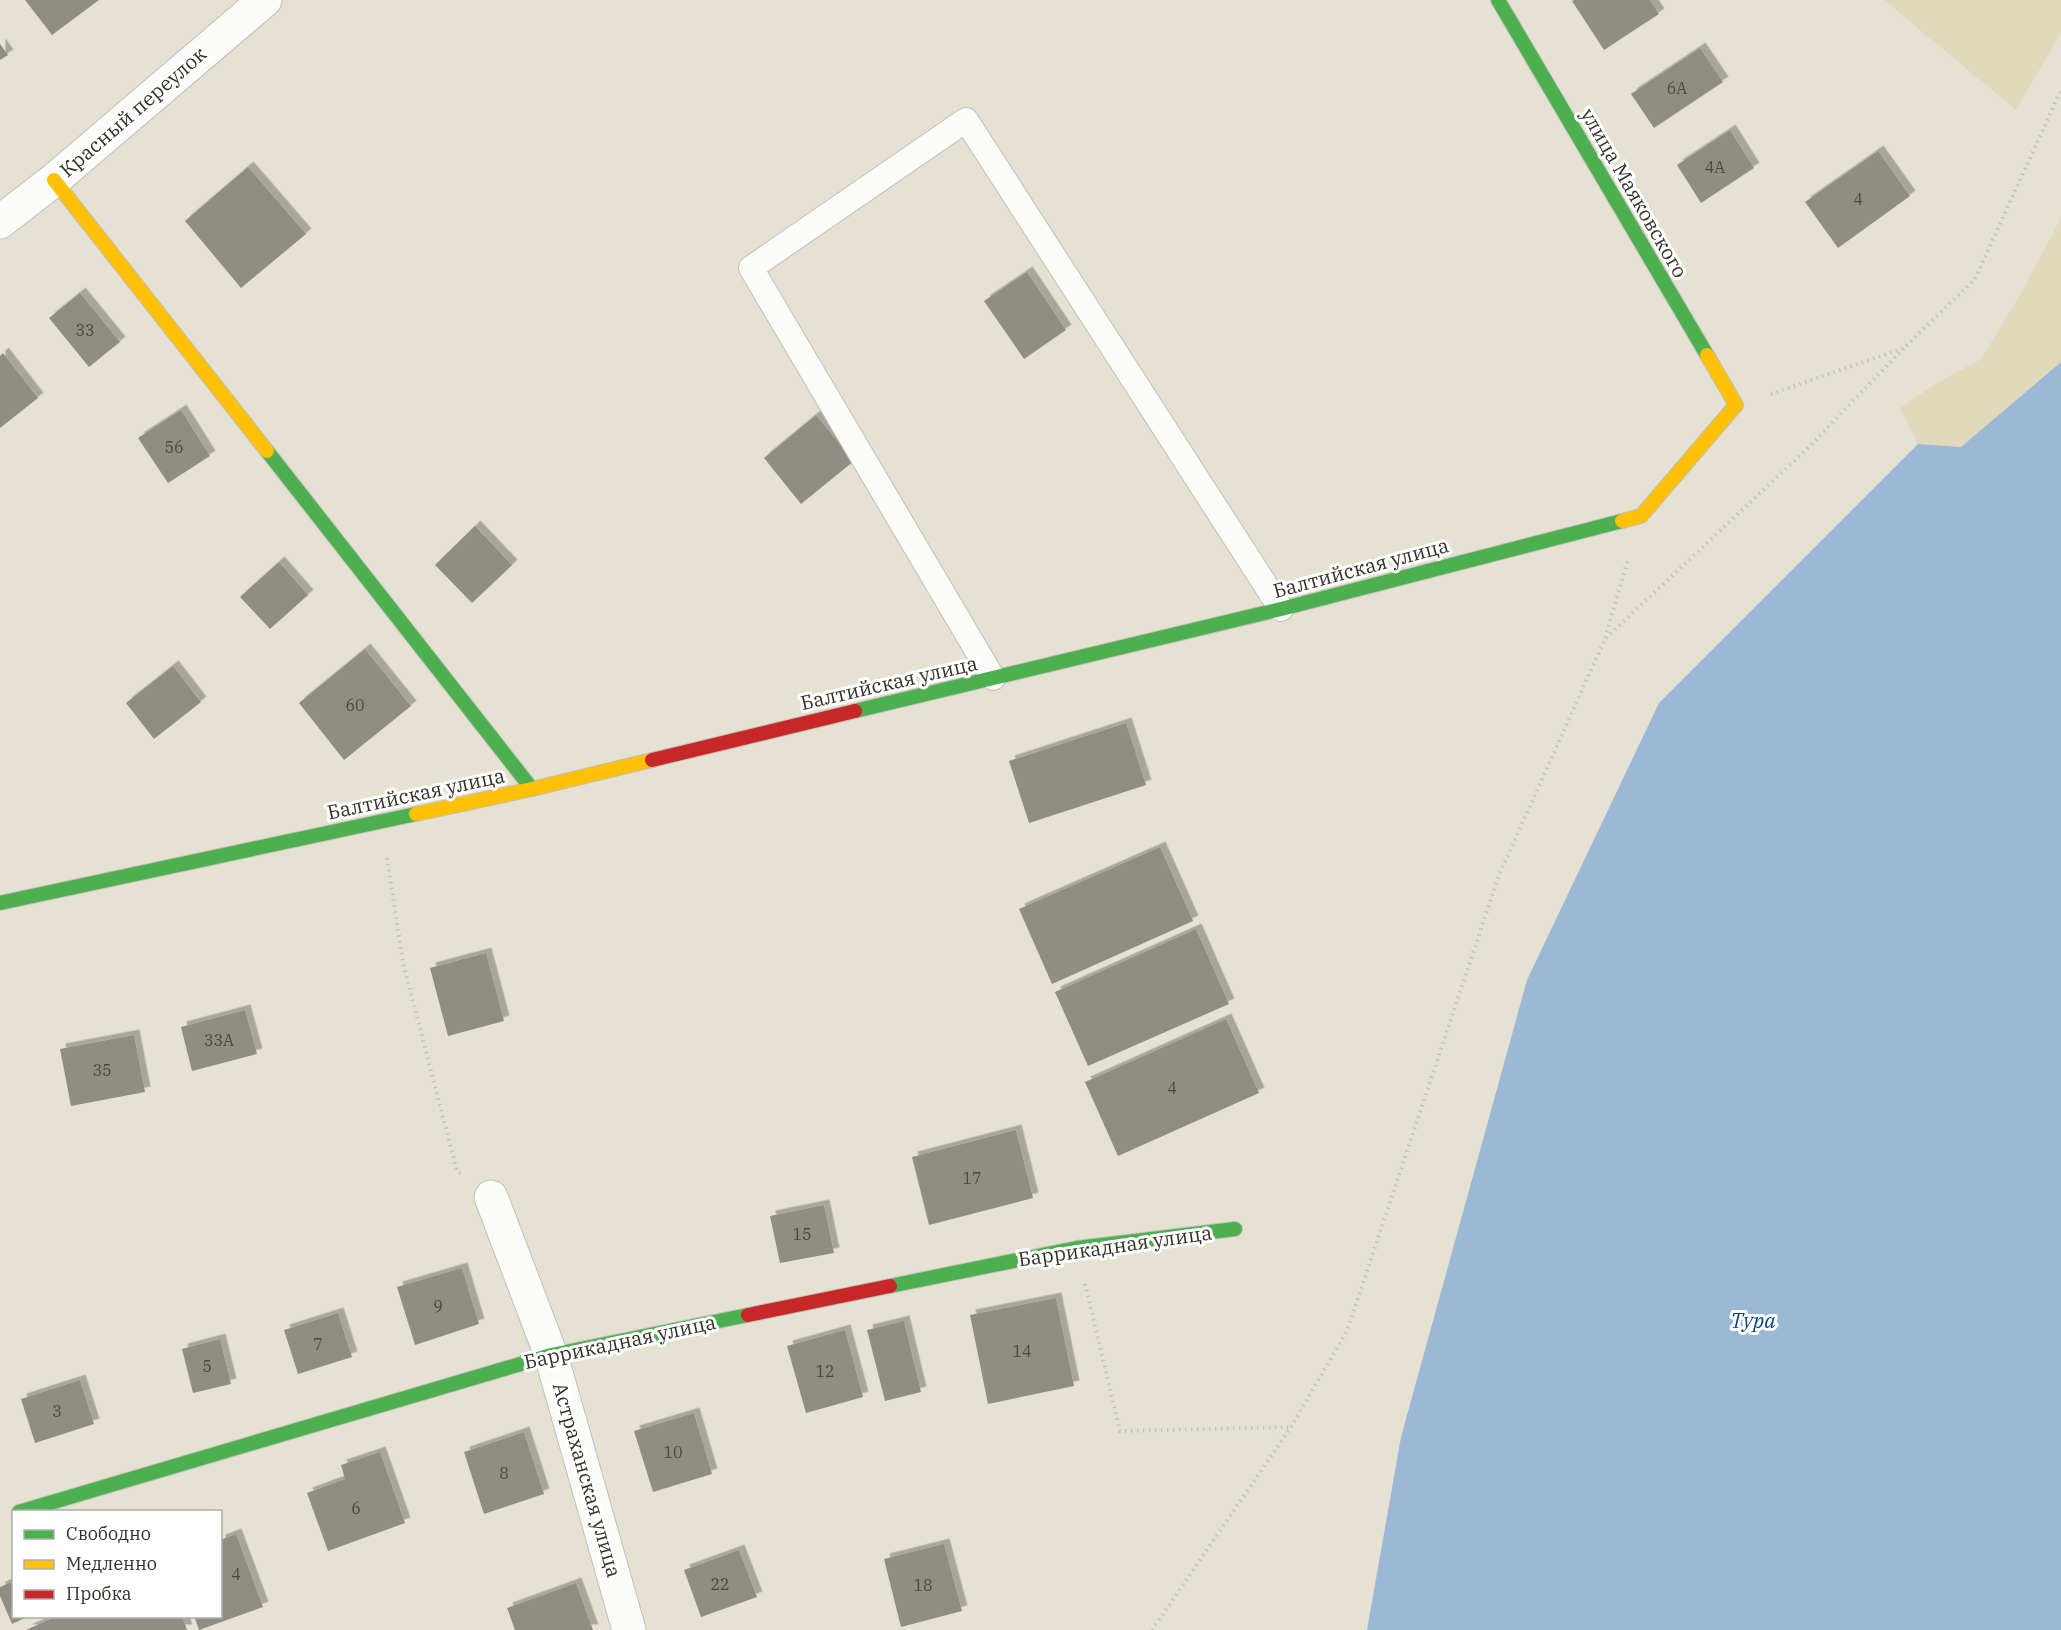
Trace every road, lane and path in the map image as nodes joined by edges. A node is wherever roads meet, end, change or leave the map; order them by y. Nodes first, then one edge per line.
1 (265, 0) edge
2 (1498, 0) edge
3 (2061, 90) edge
4 (54, 180) junction
5 (0, 222) edge
6 (1904, 348) junction
7 (1736, 405) junction
8 (1641, 516) junction
9 (1281, 609) junction
10 (1605, 639) junction
11 (993, 678) junction
12 (532, 789) junction
13 (381, 821) junction
14 (0, 903) edge
15 (491, 1197) joint
16 (1235, 1229) dead end
17 (1077, 1248) junction
18 (551, 1355) junction
19 (1291, 1427) junction
20 (26, 1510) edge
21 (629, 1630) edge
22 (1152, 1630) edge

1 - 4 street, Красный переулок
2 - 7 street, улица Маяковского
3 - 6 path
4 - 5 street, Красный переулок
4 - 12 street
6 - 7 path
6 - 10 path
7 - 8 street
8 - 9 street, Балтийская улица
8 - 10 path
9 - 11 street, Балтийская улица
9 - 11 lane
10 - 19 path
11 - 12 street, Балтийская улица
12 - 13 street, Балтийская улица
13 - 14 street, Балтийская улица
13 - 15 path
15 - 18 street, Астраханская улица
16 - 17 street, Баррикадная улица
17 - 18 street, Баррикадная улица
17 - 19 path
18 - 20 street, Баррикадная улица
18 - 21 street, Астраханская улица
19 - 22 path

